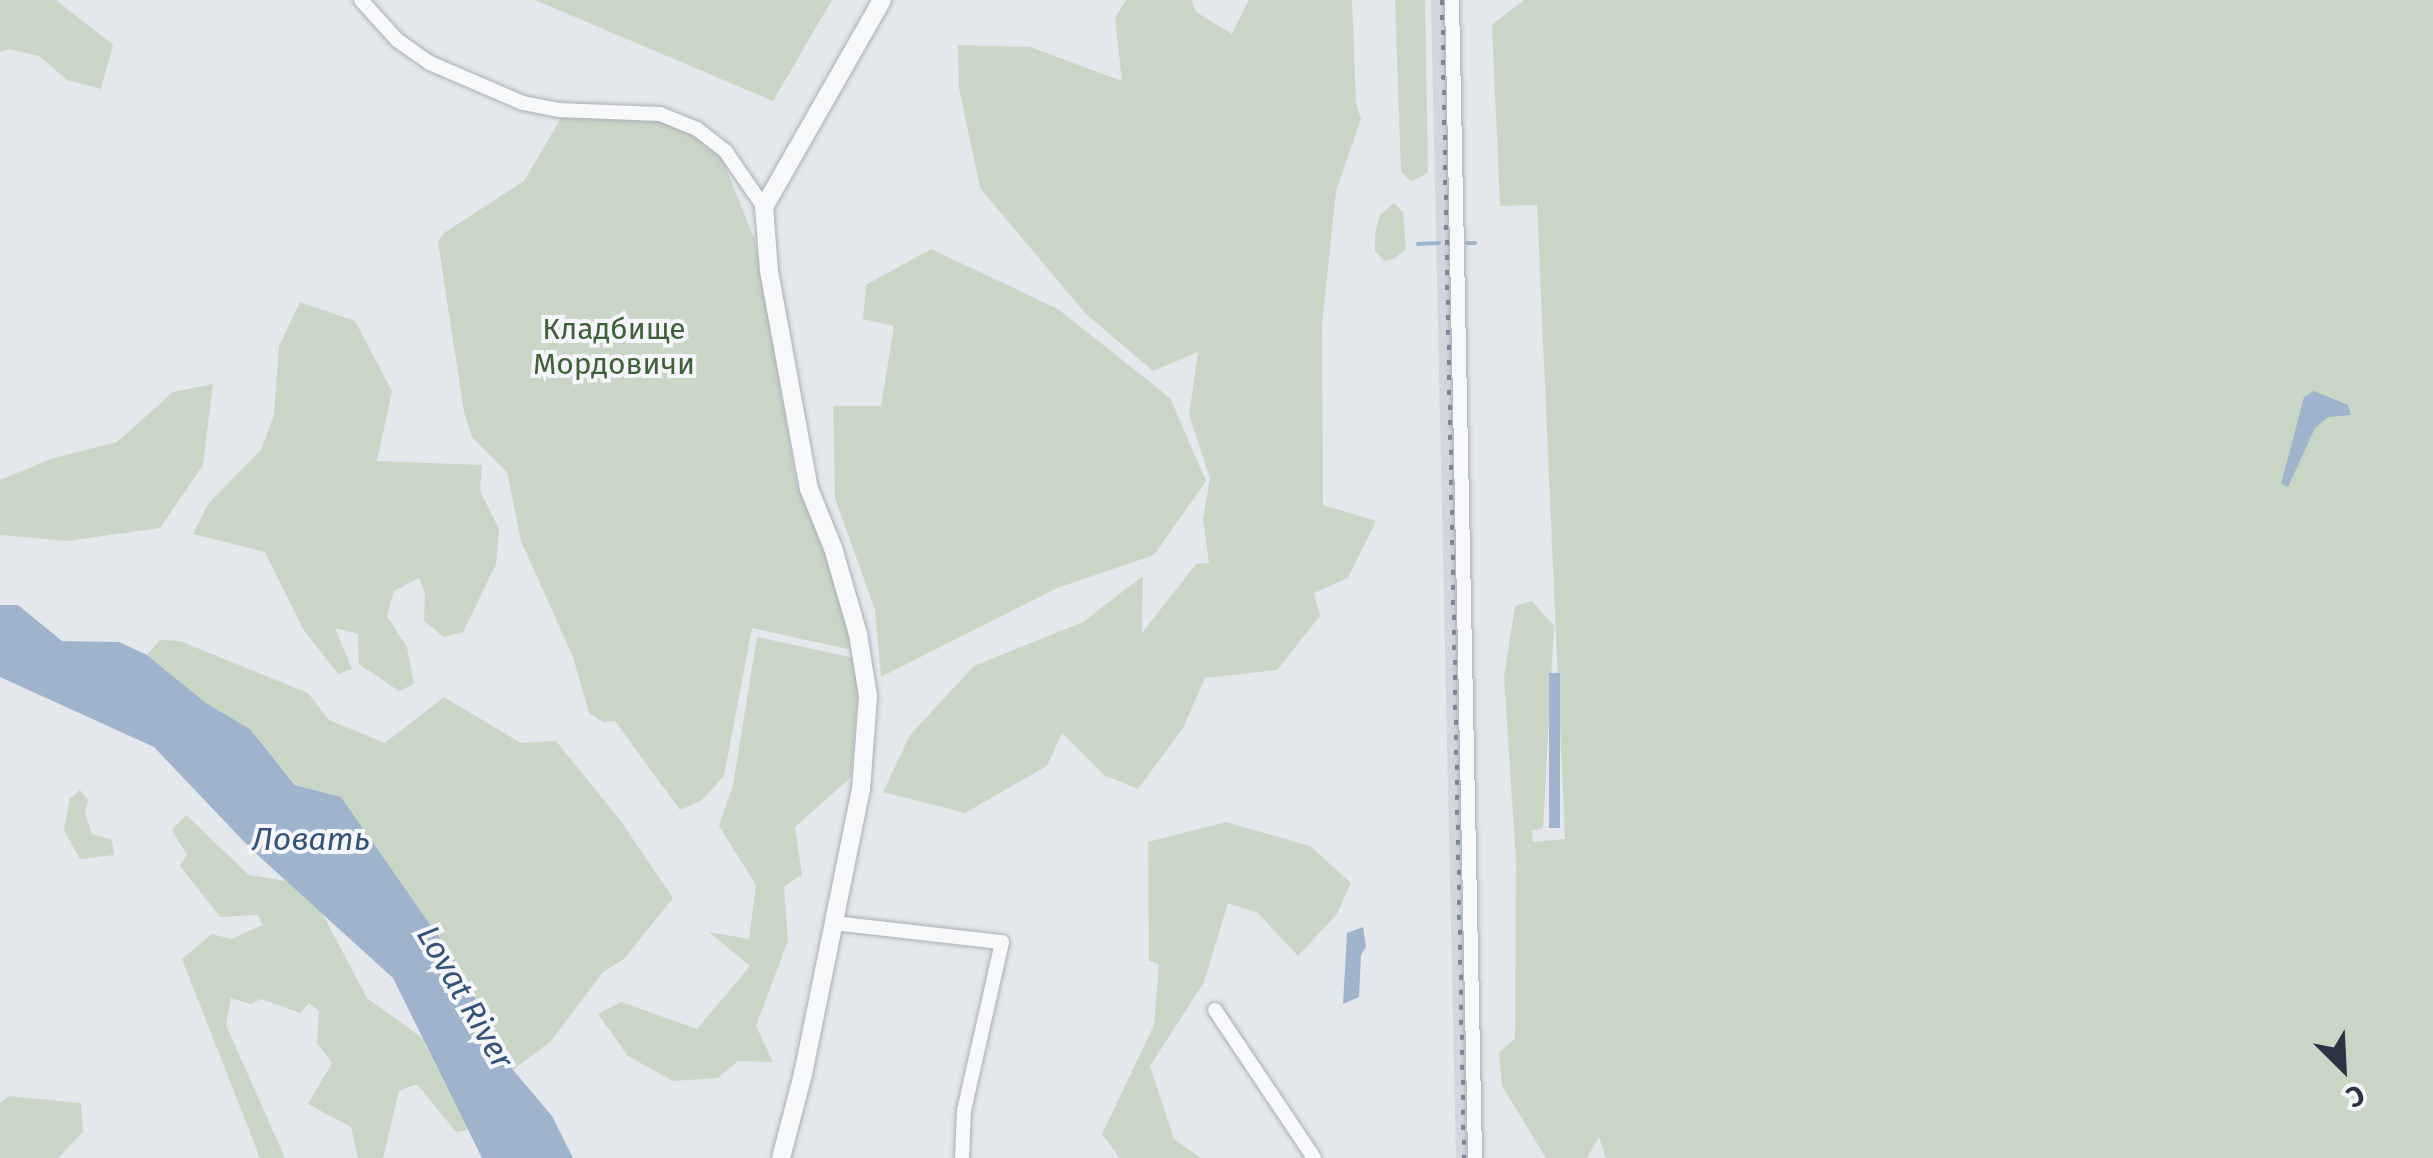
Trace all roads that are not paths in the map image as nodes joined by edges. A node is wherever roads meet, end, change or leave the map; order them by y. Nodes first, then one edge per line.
1 (362, 0) edge
2 (882, 0) edge
3 (1452, 0) edge
4 (764, 207) junction
5 (834, 923) junction
6 (1215, 1010) dead end
7 (781, 1158) edge
8 (962, 1158) edge
9 (1314, 1158) edge
10 (1475, 1158) edge

1 - 4 street
2 - 4 street
3 - 10 street
4 - 5 street
5 - 7 street
5 - 8 street
6 - 9 street

